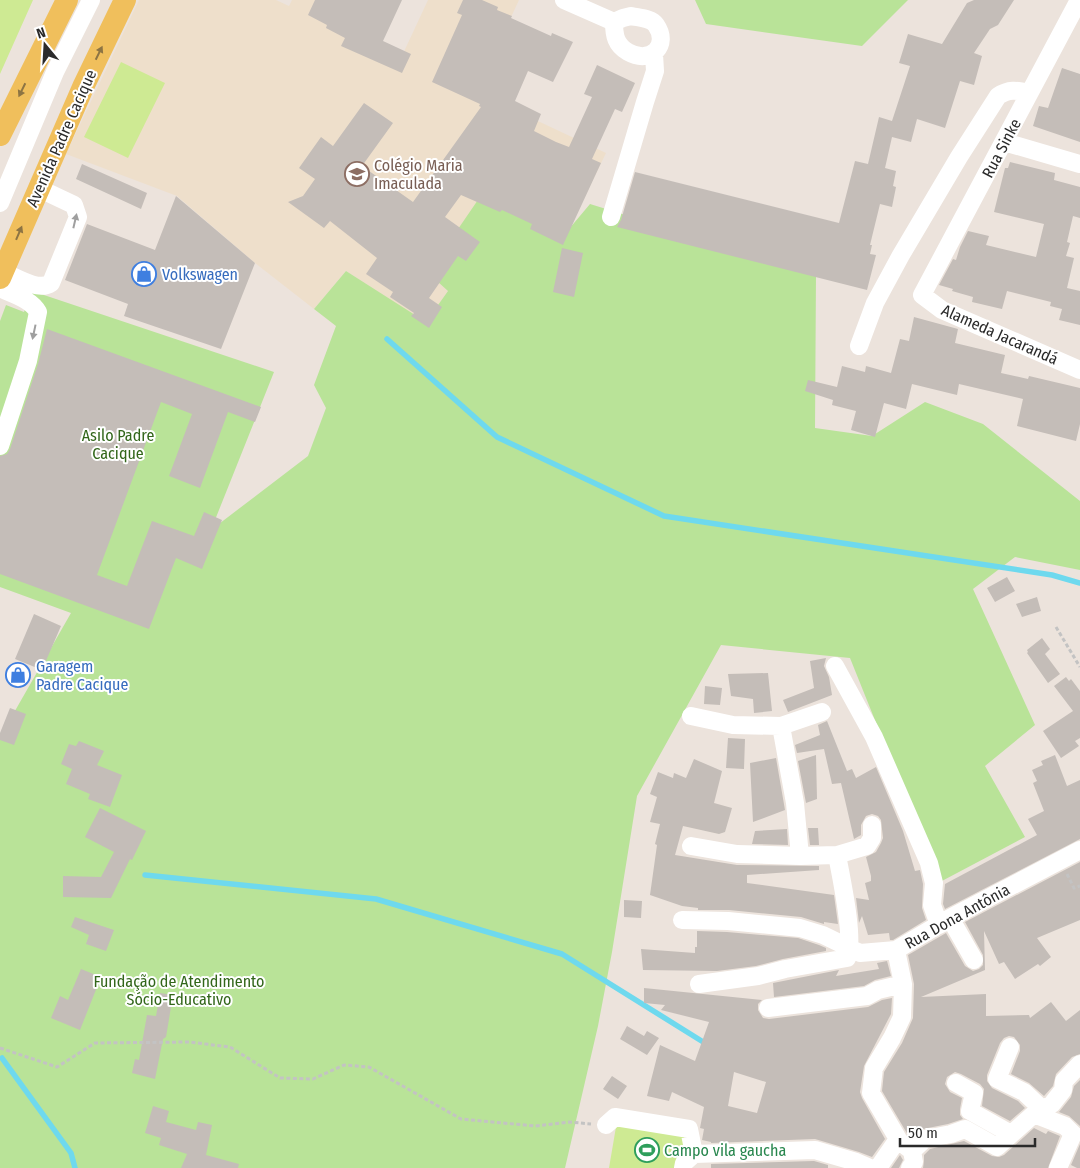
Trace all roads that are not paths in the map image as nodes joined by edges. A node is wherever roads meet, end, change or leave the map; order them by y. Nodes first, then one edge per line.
1 (67, 0) edge
2 (91, 0) edge
3 (125, 0) edge
4 (564, 0) edge
5 (1078, 0) edge
6 (614, 22) junction
7 (654, 54) junction
8 (1029, 93) junction
9 (0, 134) edge
10 (1004, 142) junction
11 (1080, 164) edge
12 (38, 188) junction
13 (0, 203) edge
14 (611, 217) dead end
15 (1, 279) edge
16 (922, 295) joint
17 (859, 346) dead end
18 (1080, 370) edge
19 (0, 446) edge
20 (835, 666) dead end
21 (822, 712) dead end
22 (691, 716) dead end
23 (781, 726) junction
24 (872, 825) dead end
25 (691, 846) dead end
26 (1080, 850) edge
27 (837, 855) junction
28 (800, 856) junction
29 (682, 920) dead end
30 (944, 921) junction
31 (849, 948) junction
32 (896, 950) junction
33 (974, 960) dead end
34 (699, 984) dead end
35 (903, 984) junction
36 (768, 1008) dead end
37 (1010, 1046) dead end
38 (1080, 1064) edge
39 (956, 1083) dead end
40 (1038, 1112) junction
41 (606, 1125) road end
42 (1011, 1134) junction
43 (898, 1140) junction
44 (694, 1154) junction
45 (911, 1160) edge
46 (860, 1166) edge
47 (683, 1168) edge
48 (878, 1168) edge
49 (1058, 1168) edge

1 -> 9 main road
2 - 13 street
12 -> 3 main road, Avenida Padre Cacique
4 - 6 street
5 - 8 street, Rua Sinke
6 - 7 street
6 - 7 street
7 - 14 street
8 - 10 street, Rua Sinke
8 - 17 street
10 - 11 street
10 - 16 street, Rua Sinke
15 -> 12 main road, Avenida Padre Cacique
15 -> 12 street
15 -> 19 street
16 - 18 street, Alameda Jacarandá
20 - 30 street
21 - 23 street
22 - 23 street
23 - 28 street
24 - 27 street
25 - 28 street
26 - 30 street, Rua Dona Antônia
27 - 28 street
27 - 31 street
29 - 31 street, Rua Dona Antônia
30 - 32 street, Rua Dona Antônia
30 - 33 street
31 - 32 street, Rua Dona Antônia
31 - 34 street
32 - 35 street
35 - 36 street
35 - 43 street
37 - 40 street
38 - 40 street
39 - 42 street
40 - 42 street
40 - 49 street
41 - 44 street
42 - 45 street
43 - 45 street
43 - 48 street
44 - 46 street
44 - 47 street

